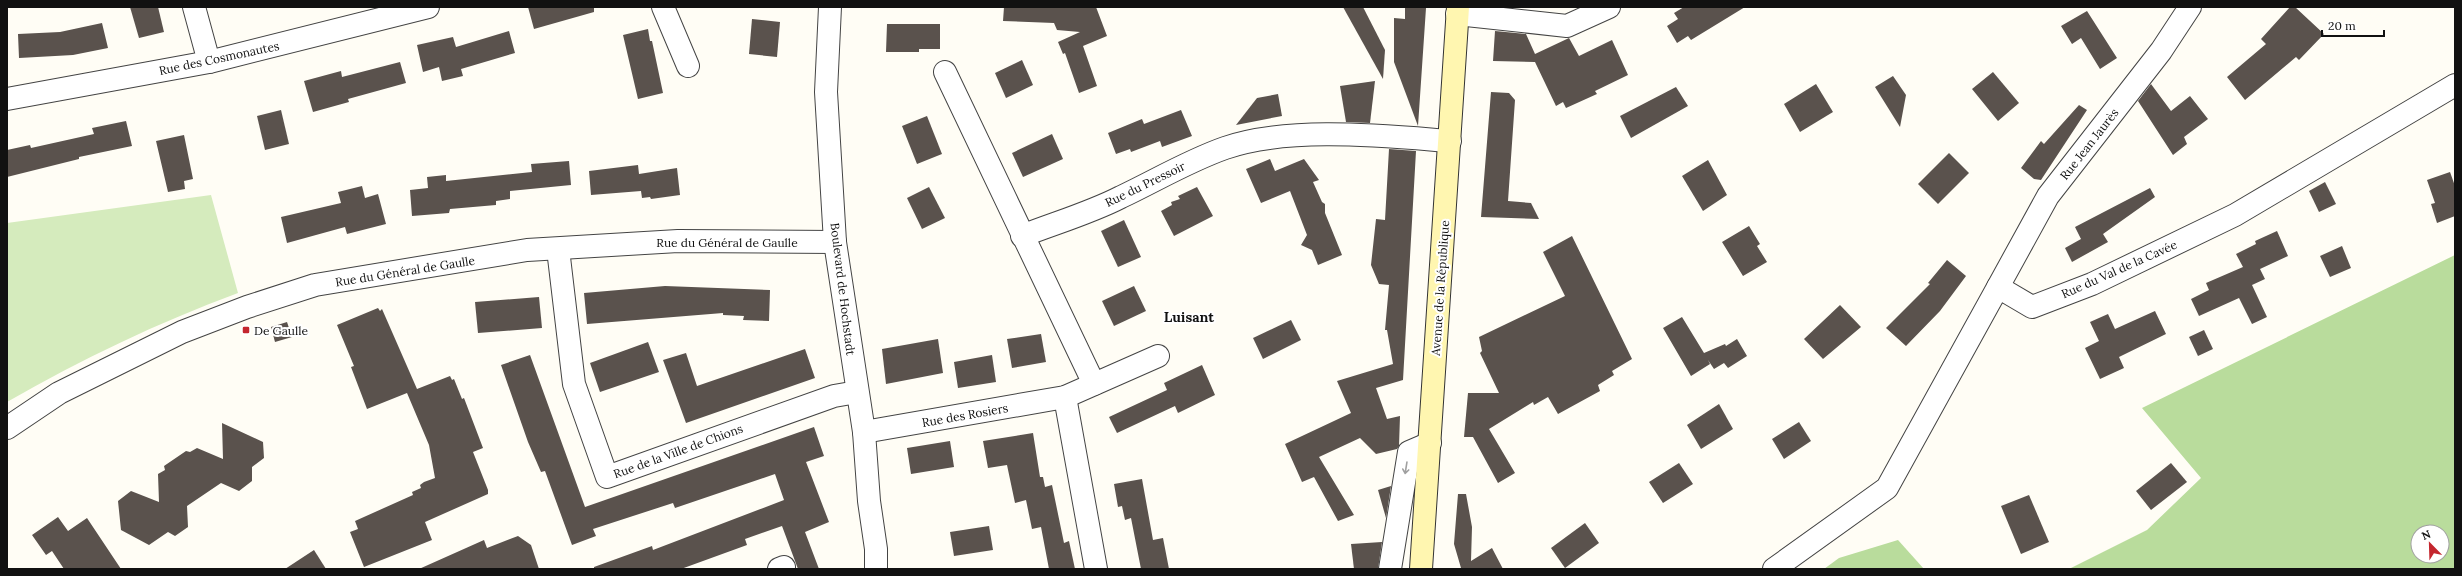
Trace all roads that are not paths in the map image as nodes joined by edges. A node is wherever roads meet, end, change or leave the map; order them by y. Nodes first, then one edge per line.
1 (194, 7) edge
2 (428, 7) edge
3 (664, 7) edge
4 (830, 7) edge
5 (1608, 7) edge
6 (2190, 7) edge
7 (1458, 11) edge
8 (209, 62) junction
9 (688, 66) dead end
10 (945, 72) dead end
11 (2455, 85) edge
12 (7, 98) edge
13 (1450, 140) junction
14 (1022, 236) junction
15 (835, 242) junction
16 (558, 249) junction
17 (1998, 287) junction
18 (1158, 356) dead end
19 (1094, 384) junction
20 (857, 392) junction
21 (1065, 397) junction
22 (7, 428) edge
23 (864, 432) junction
24 (1430, 443) junction
25 (876, 569) edge
26 (1096, 569) edge
27 (1390, 569) edge
28 (1421, 569) edge
29 (1774, 569) edge

1 - 8 street
2 - 8 street, Rue des Cosmonautes
3 - 9 street
4 - 15 street, Boulevard de Hochstadt
5 - 7 street
6 - 17 street, Rue Jean Jaurès
7 - 13 main road, Avenue de la République
8 - 12 street, Rue des Cosmonautes
10 - 14 street
11 - 17 street, Rue du Val de la Cavée
13 - 14 street, Rue du Pressoir
13 - 24 main road, Avenue de la République
14 - 19 street
15 - 16 street, Rue du Général de Gaulle
15 - 20 street, Boulevard de Hochstadt
16 - 20 street, Rue de la Ville de Chions
16 - 22 street, Rue du Général de Gaulle
17 - 29 street
18 - 19 street, Rue des Rosiers
19 - 21 street, Rue des Rosiers
20 - 23 street, Boulevard de Hochstadt
21 - 23 street, Rue des Rosiers
21 - 26 street
23 - 25 street, Boulevard de Hochstadt
24 -> 27 street
24 - 28 main road, Avenue de la République

